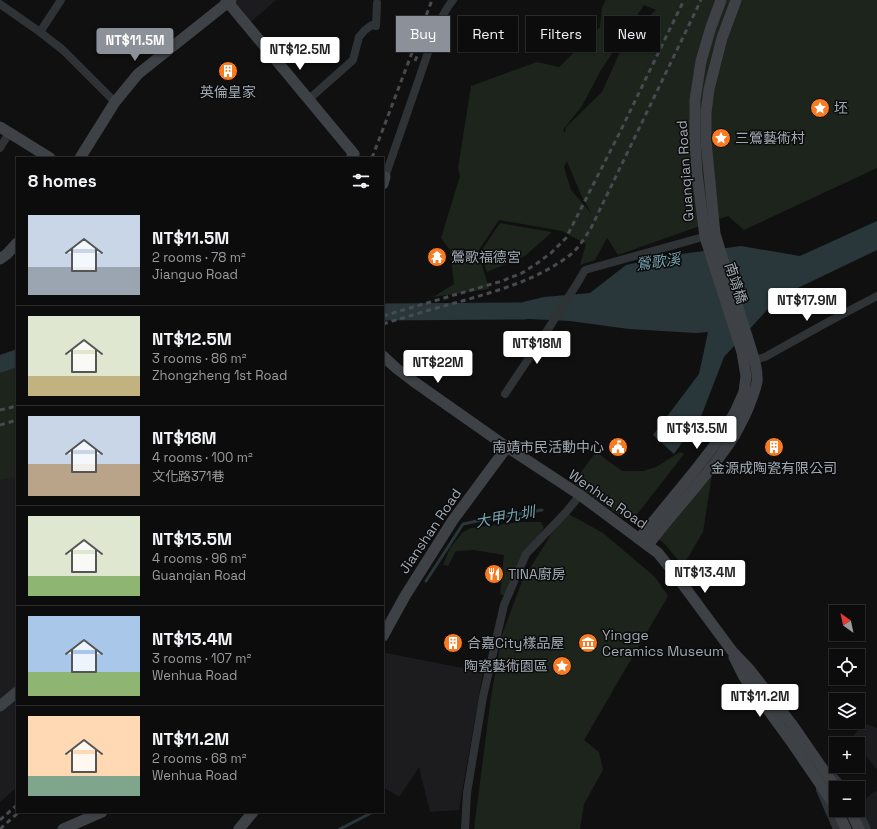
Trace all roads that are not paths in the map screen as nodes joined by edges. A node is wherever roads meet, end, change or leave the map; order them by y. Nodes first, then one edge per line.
1 (61, 0) edge
2 (453, 0) edge
3 (721, 0) edge
4 (736, 0) edge
5 (228, 1) edge
6 (378, 3) dead end
7 (1, 6) edge
8 (40, 32) junction
9 (308, 100) junction
10 (115, 102) junction
11 (5, 130) edge
12 (0, 148) edge
13 (353, 156) edge
14 (48, 157) edge
15 (81, 157) edge
16 (384, 179) edge
17 (711, 240) junction
18 (16, 244) edge
19 (2, 254) edge
20 (877, 296) edge
21 (748, 356) junction
22 (384, 357) edge
23 (505, 394) dead end
24 (507, 447) junction
25 (580, 496) junction
26 (643, 542) junction
27 (384, 634) edge
28 (16, 693) edge
29 (0, 706) edge
30 (817, 769) junction
31 (829, 781) edge
32 (837, 781) edge
33 (829, 797) edge
34 (100, 813) edge
35 (252, 813) edge
36 (840, 817) edge
37 (853, 817) edge
38 (861, 817) edge
39 (63, 829) edge
40 (239, 829) edge
41 (466, 829) edge
42 (837, 829) edge
43 (846, 829) edge
44 (859, 829) edge
45 (867, 829) edge

1 - 8 street
2 - 16 street
3 - 17 street, Guanqian Road
4 - 17 street, Guanqian Road
5 - 9 street
5 - 10 street
6 - 9 street
7 - 8 street
8 - 10 street
9 - 13 street
10 - 15 street
11 - 12 street
11 - 14 street
17 - 21 street, 南靖橋
17 - 23 street
18 - 19 street
20 - 21 street
21 - 26 street
22 - 24 street, Wenhua Road
24 - 25 street, Wenhua Road
24 - 27 street, Jianshan Road
25 - 26 street, Wenhua Road
25 - 41 street
26 - 30 street, Wenhua Road
28 - 29 street
30 - 31 street
30 - 32 street
30 - 33 street
30 - 42 street
34 - 39 street
35 - 40 street
36 - 43 street
37 - 44 street
38 - 45 street

